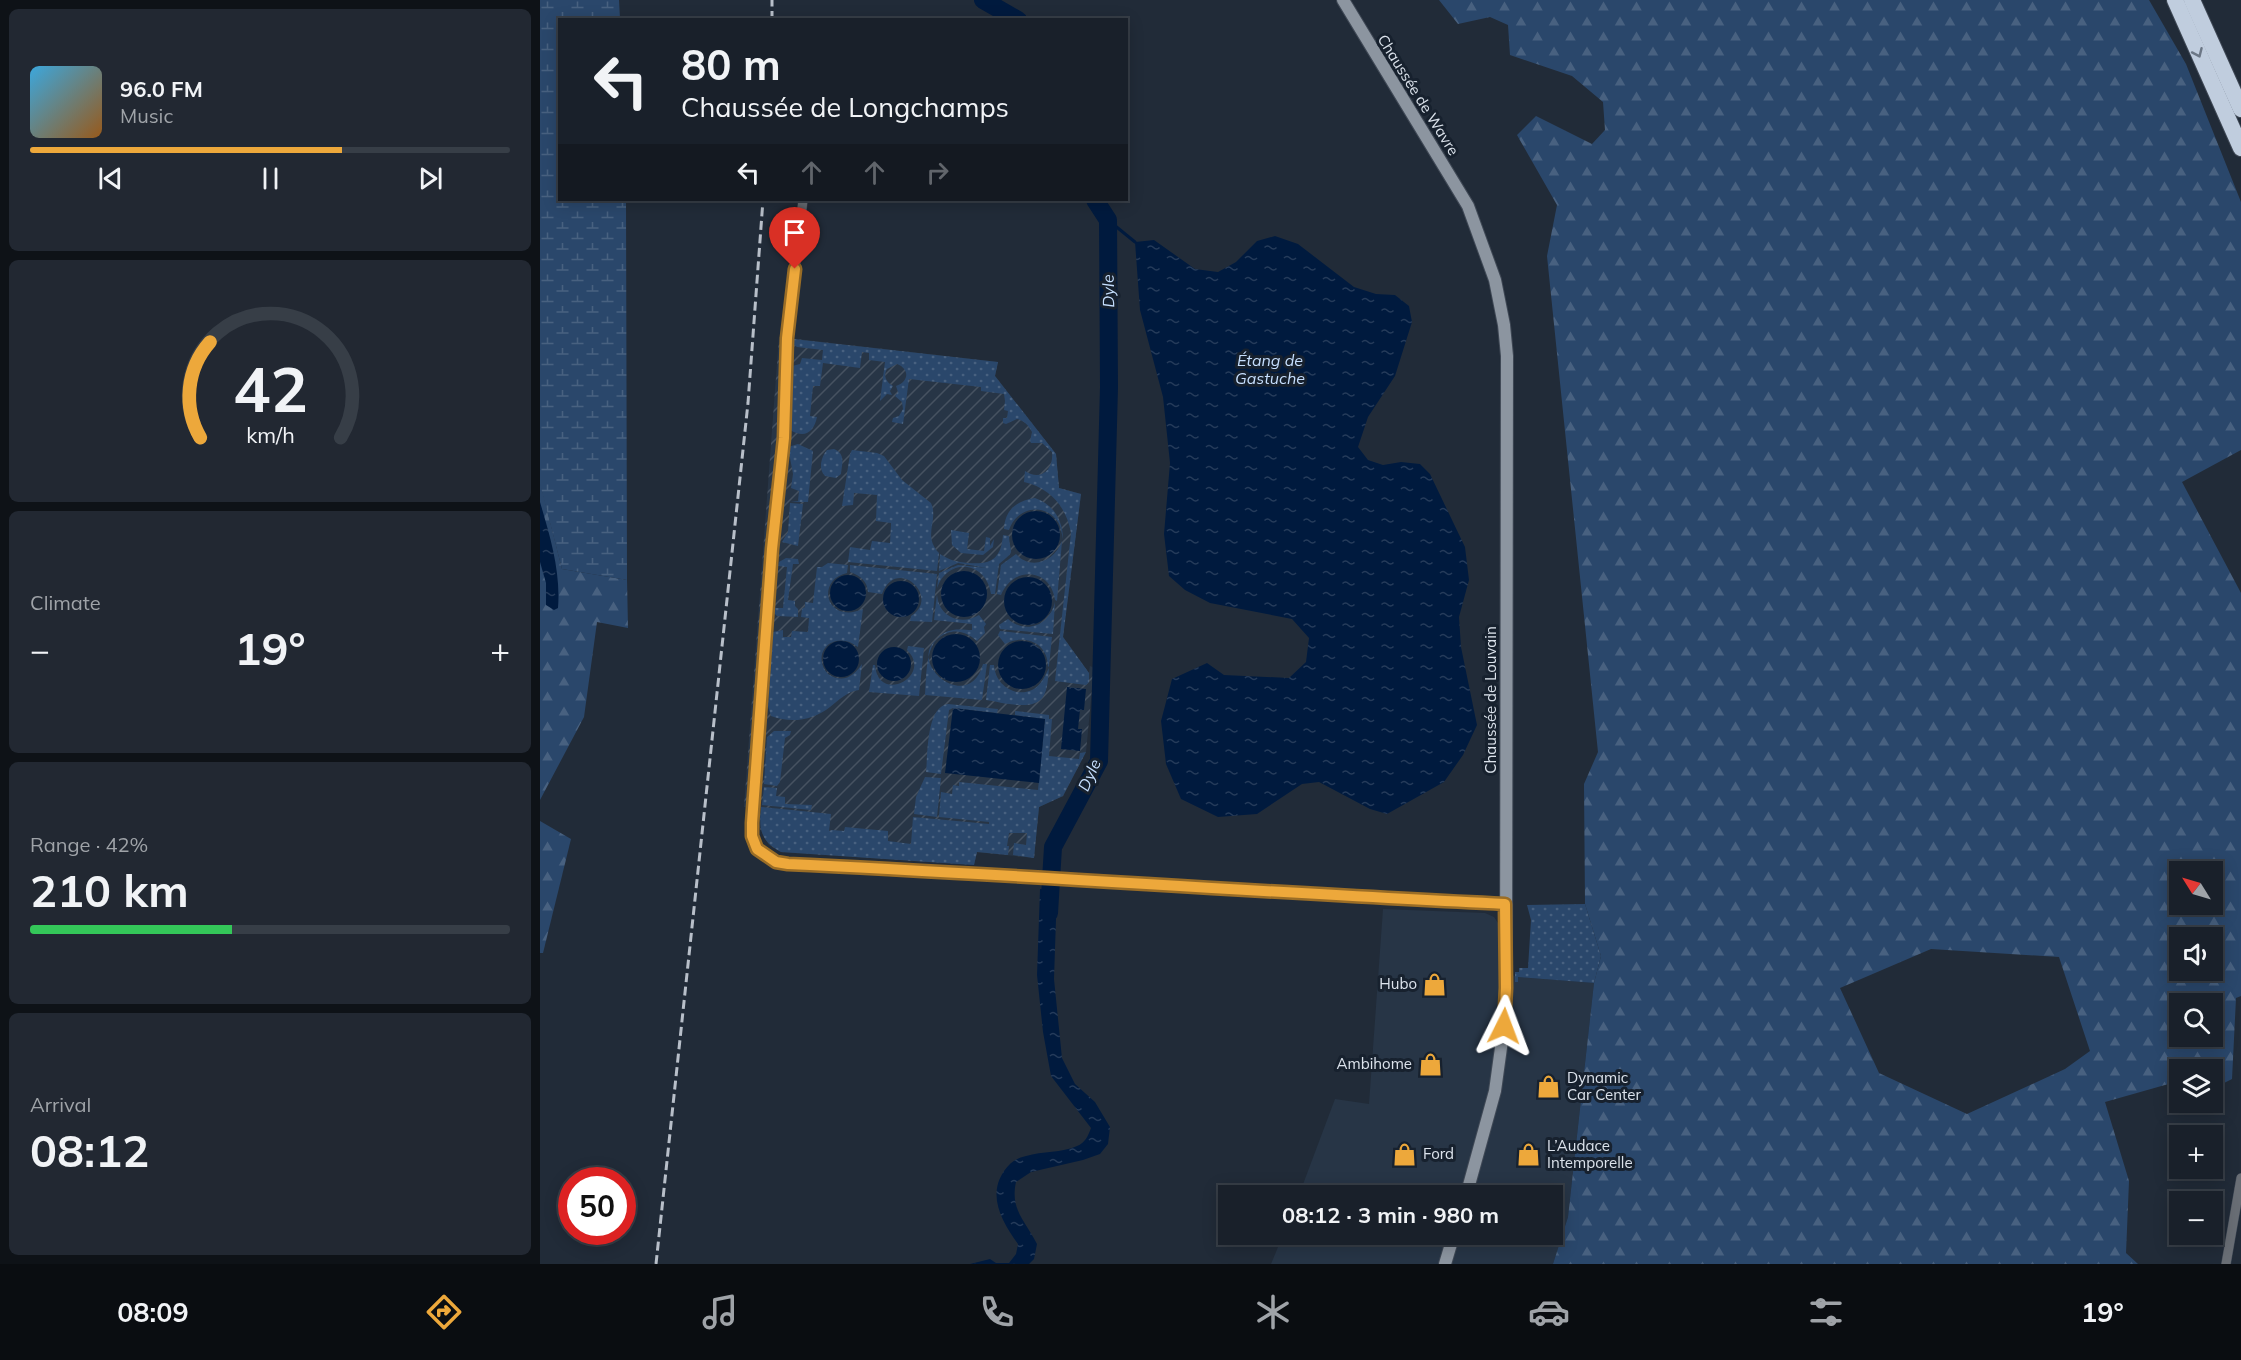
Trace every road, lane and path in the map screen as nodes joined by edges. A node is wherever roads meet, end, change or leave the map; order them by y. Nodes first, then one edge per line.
1 (1343, 0) edge
2 (2175, 0) edge
3 (2192, 0) edge
4 (2241, 109) edge
5 (2241, 148) edge
6 (803, 201) edge
7 (1468, 206) joint
8 (1505, 904) junction
9 (2241, 1178) edge
10 (1469, 1185) edge
11 (1451, 1245) edge
12 (1445, 1264) edge
13 (2226, 1264) edge

1 - 7 main road, Chaussée de Wavre
2 -> 5 highway
3 - 4 highway
6 - 8 street
7 - 8 main road, Chaussée de Louvain
8 - 10 main road, Chaussée de Louvain
9 - 13 street
11 - 12 main road

